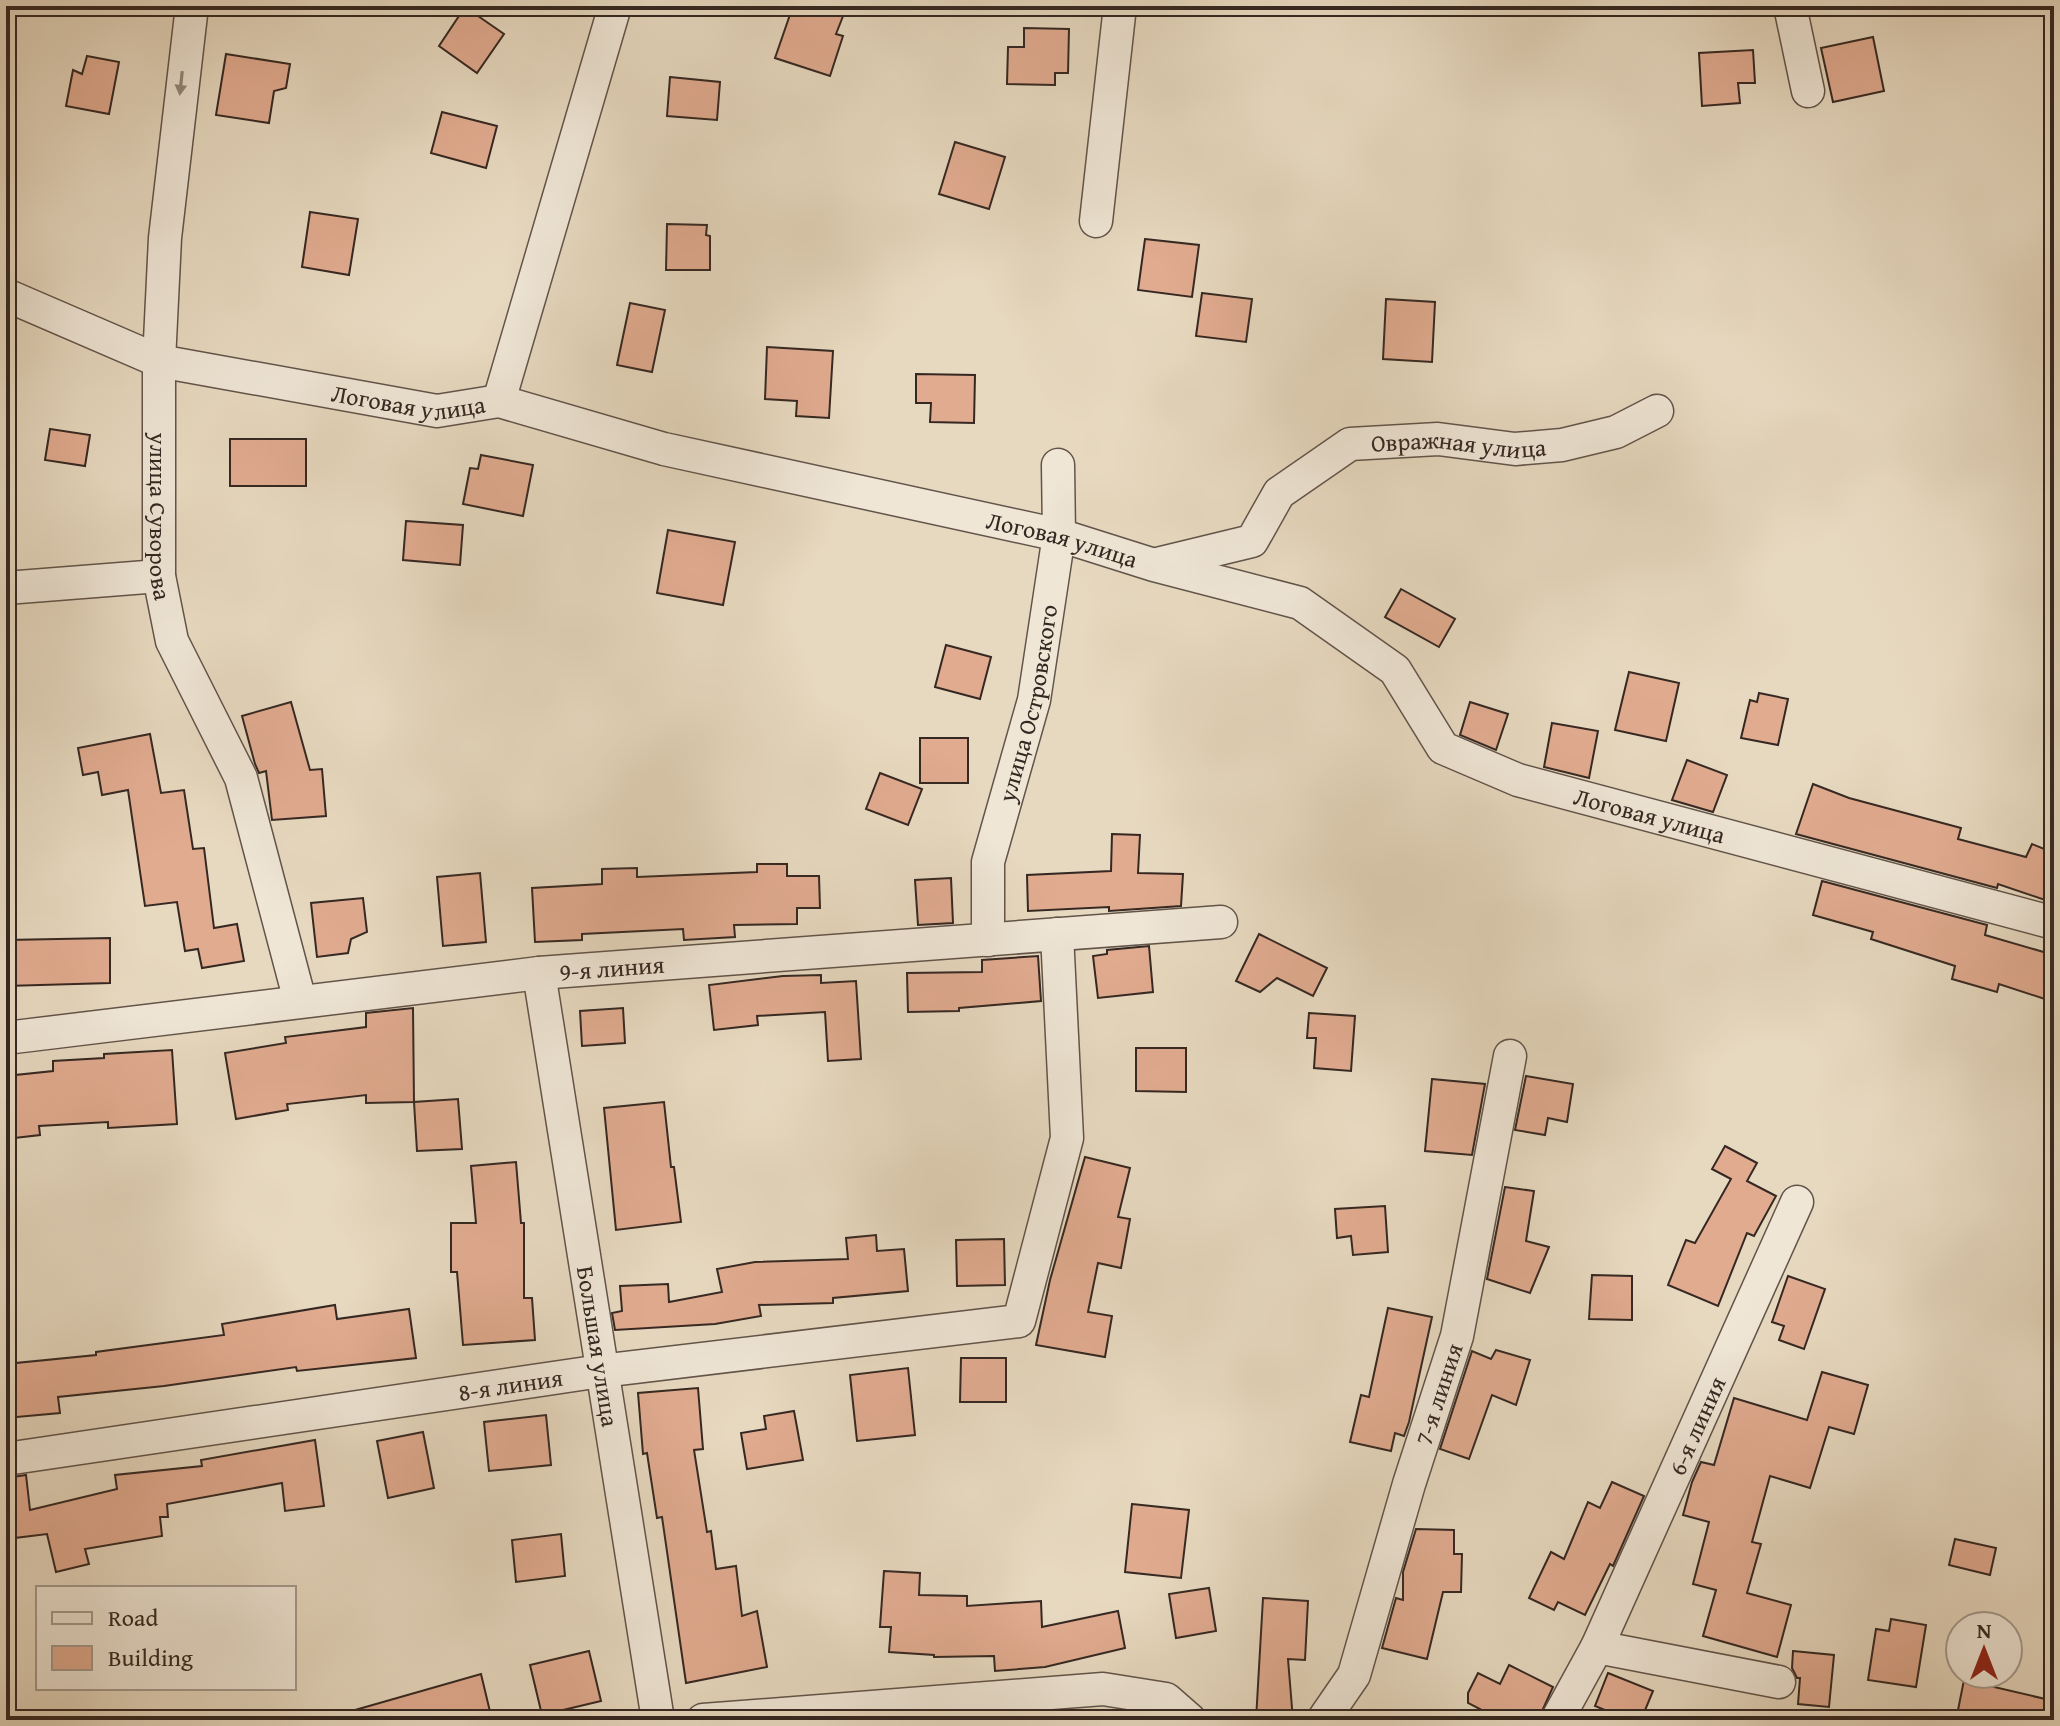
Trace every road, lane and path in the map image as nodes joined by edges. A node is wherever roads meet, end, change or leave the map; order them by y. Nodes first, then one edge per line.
1 (192, 6) edge
2 (615, 6) edge
3 (1120, 6) edge
4 (1790, 6) edge
5 (1808, 91) dead end
6 (1096, 221) dead end
7 (6, 295) edge
8 (159, 361) junction
9 (499, 401) junction
10 (1657, 411) dead end
11 (1058, 465) dead end
12 (1059, 535) junction
13 (1154, 565) junction
14 (159, 576) junction
15 (6, 588) edge
16 (1221, 922) dead end
17 (2054, 923) edge
18 (1057, 934) junction
19 (988, 940) junction
20 (539, 973) junction
21 (300, 1001) junction
22 (6, 1038) edge
23 (1510, 1056) dead end
24 (1797, 1202) dead end
25 (601, 1371) junction
26 (6, 1459) edge
27 (1597, 1647) junction
28 (1779, 1682) dead end
29 (658, 1720) edge
30 (703, 1720) edge
31 (1190, 1720) edge
32 (1323, 1720) edge
33 (1557, 1720) edge

1 -> 8 street, улица Суворова
2 - 9 street
3 - 6 street
4 - 5 street
7 - 8 street, Логовая улица
8 - 9 street, Логовая улица
8 - 14 street, улица Суворова
9 - 12 street, Логовая улица
10 - 13 street, Овражная улица
11 - 12 street, улица Островского
12 - 13 street, Логовая улица
12 - 19 street, улица Островского
13 - 17 street, Логовая улица
14 - 15 street
14 - 21 street, улица Суворова
16 - 18 street, 9-я линия
18 - 19 street, 9-я линия
18 - 25 street, 8-я линия
19 - 20 street, 9-я линия
20 - 21 street, 9-я линия
20 - 25 street, Большая улица
21 - 22 street, 9-я линия
23 - 32 street, 7-я линия
24 - 27 street, 6-я линия
25 - 26 street, 8-я линия
25 - 29 street, Большая улица
27 - 28 street
27 - 33 street, 6-я линия
30 - 31 street

